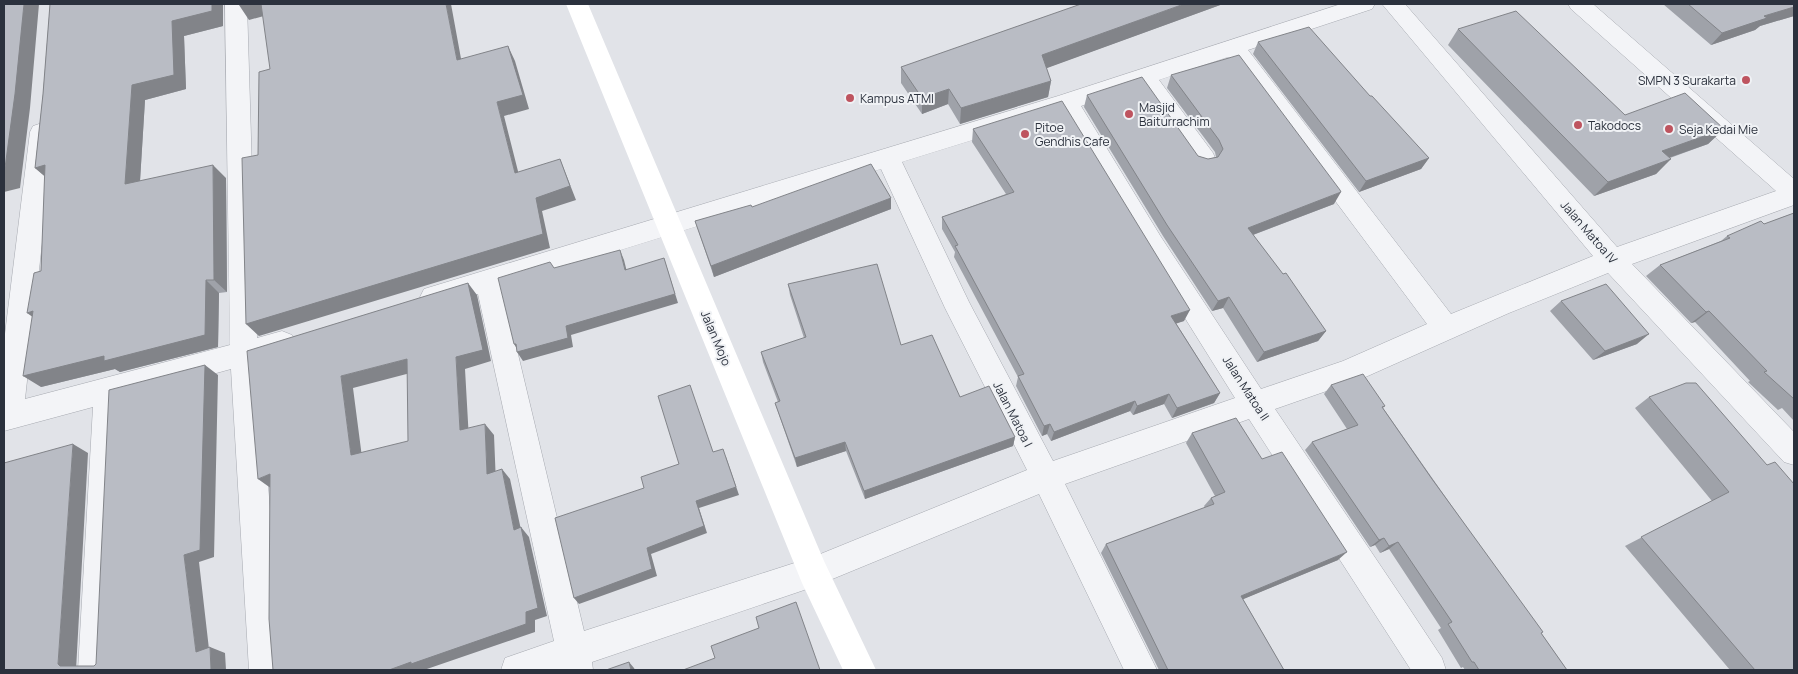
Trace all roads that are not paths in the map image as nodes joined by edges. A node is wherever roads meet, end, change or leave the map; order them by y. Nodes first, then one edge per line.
1 (236, 4) edge
2 (577, 4) edge
3 (1364, 4) edge
4 (1394, 4) edge
5 (1579, 4) edge
6 (1234, 48) junction
7 (1144, 77) junction
8 (1066, 102) junction
9 (44, 108) edge
10 (887, 156) junction
11 (1204, 160) edge
12 (1794, 194) edge
13 (668, 223) junction
14 (1612, 260) junction
15 (490, 291) dead end
16 (413, 303) edge
17 (1446, 328) junction
18 (300, 337) edge
19 (244, 354) junction
20 (108, 391) junction
21 (1256, 403) junction
22 (6, 417) edge
23 (1794, 452) edge
24 (1046, 478) junction
25 (813, 572) junction
26 (576, 661) edge
27 (94, 670) edge
28 (266, 670) edge
29 (517, 670) edge
30 (860, 670) edge
31 (1142, 670) edge
32 (1430, 670) edge

1 - 19 street
2 - 13 street, Jalan Mojo
3 - 6 street
4 - 14 street, Jalan Matoa IV
5 - 12 street
6 - 7 street
6 - 17 street
7 - 8 street
7 - 11 street
8 - 10 street
8 - 21 street, Jalan Matoa II
9 - 22 street
10 - 13 street
10 - 24 street, Jalan Matoa I
12 - 14 street
13 - 16 street
13 - 25 street, Jalan Mojo
14 - 17 street
14 - 23 street, Jalan Matoa IV
15 - 26 street
17 - 21 street
18 - 19 street
19 - 20 street
19 - 28 street
20 - 22 street
20 - 27 street
21 - 24 street
21 - 32 street, Jalan Matoa II
24 - 25 street
24 - 31 street, Jalan Matoa I
25 - 26 street
25 - 30 street, Jalan Mojo
26 - 29 street

